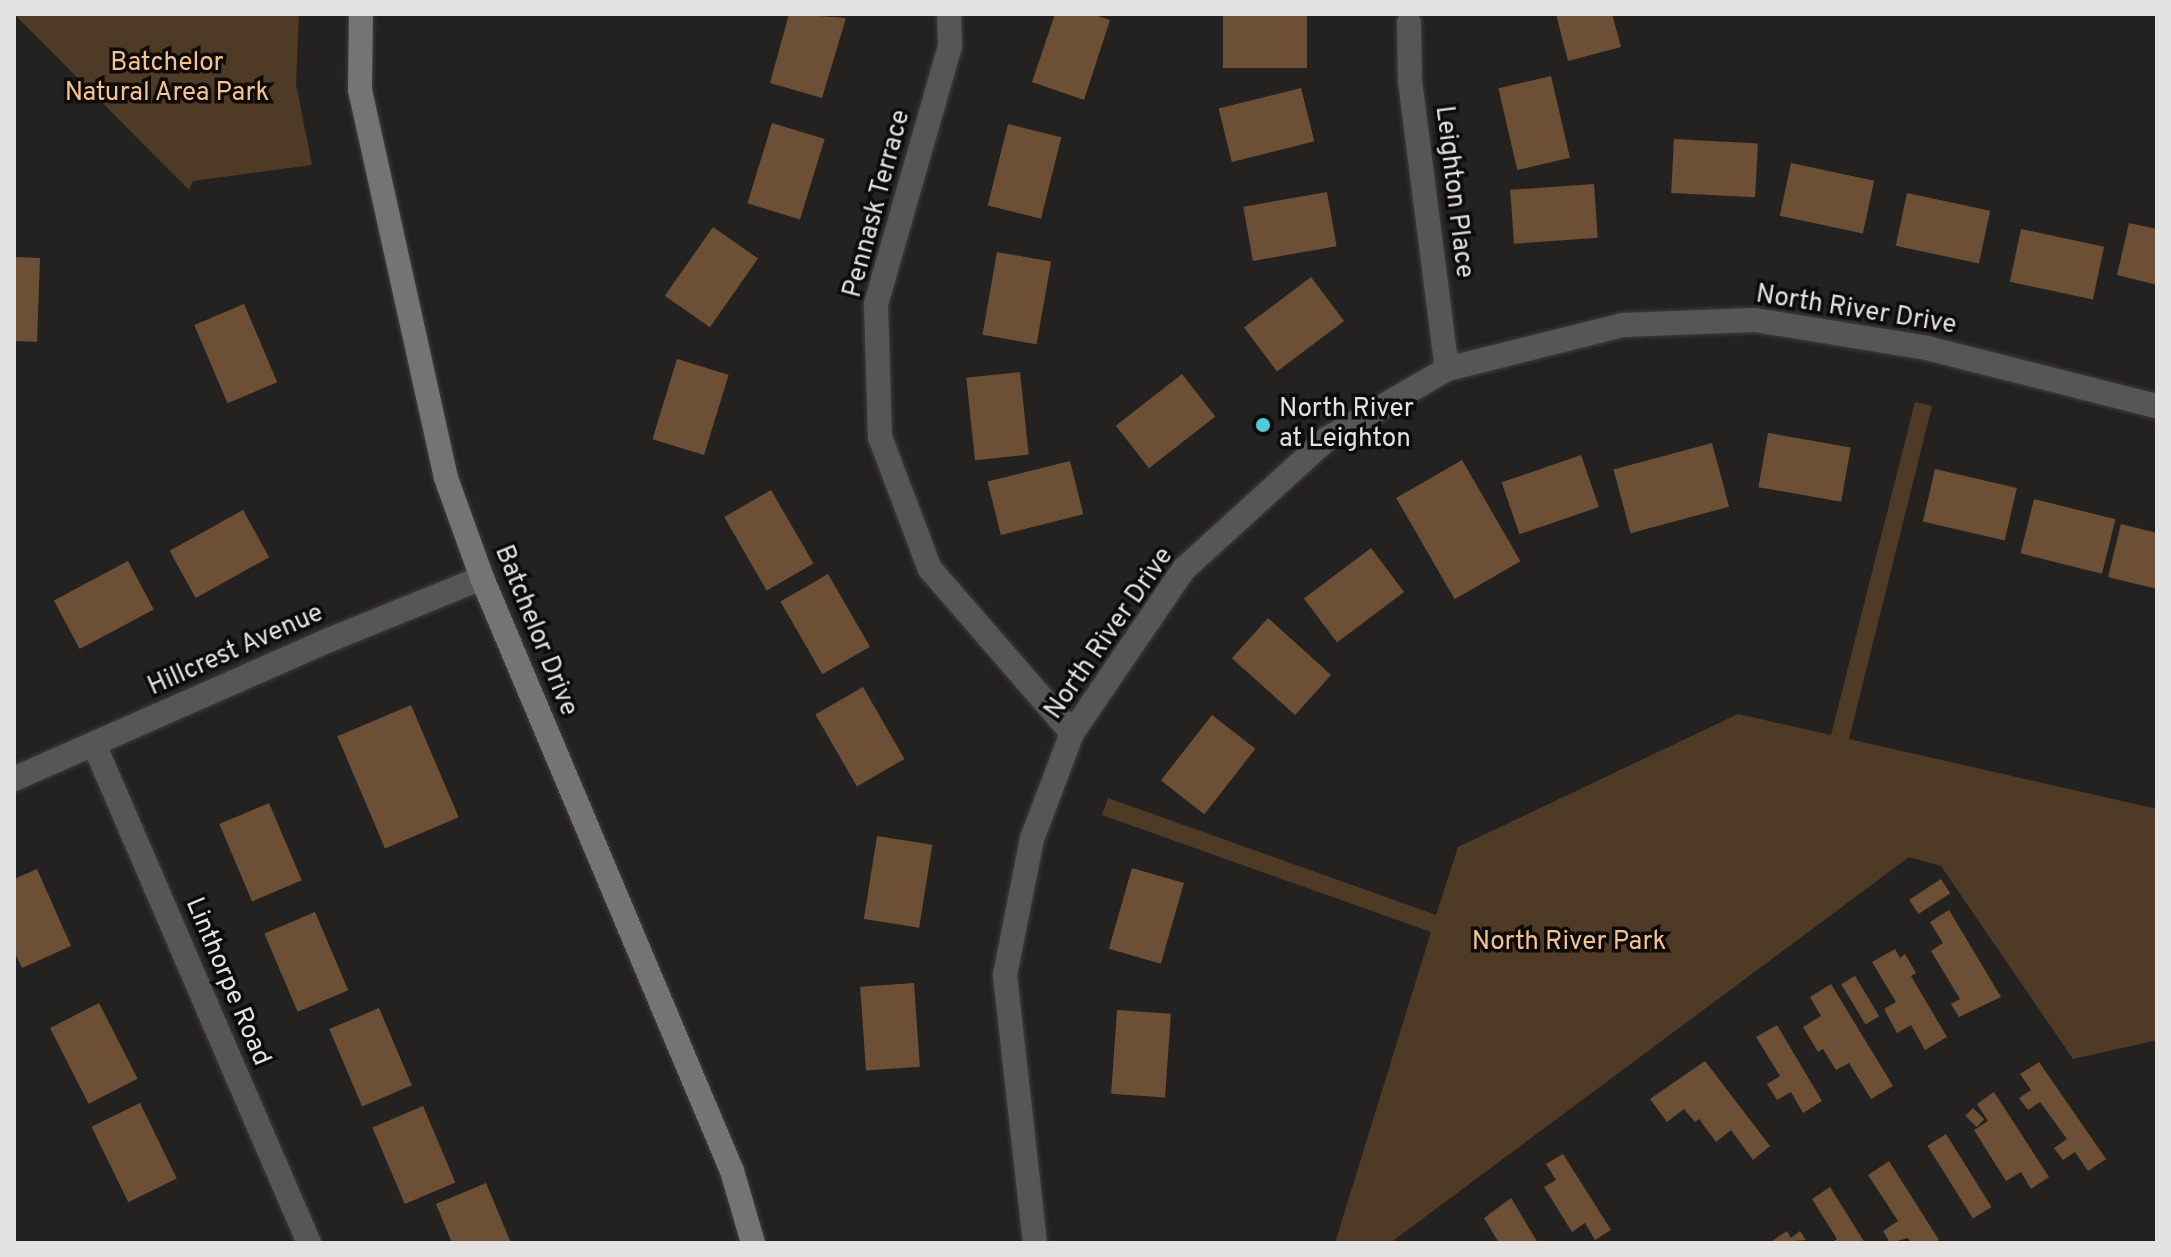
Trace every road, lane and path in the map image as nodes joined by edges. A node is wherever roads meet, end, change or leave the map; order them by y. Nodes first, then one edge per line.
1 (361, 14) edge
2 (949, 14) edge
3 (1409, 23) dead end
4 (1447, 369) junction
5 (2157, 406) edge
6 (482, 578) junction
7 (1072, 733) junction
8 (94, 744) junction
9 (14, 779) edge
10 (309, 1243) edge
11 (753, 1243) edge
12 (1035, 1243) edge

1 - 6 street, Batchelor Drive
2 - 7 street, Pennask Terrace
3 - 4 street, Leighton Place
4 - 5 street, North River Drive
4 - 7 street, North River Drive
6 - 8 street, Hillcrest Avenue
6 - 11 street, Batchelor Drive
7 - 12 street, North River Drive
8 - 9 street, Hillcrest Avenue
8 - 10 street, Linthorpe Road

